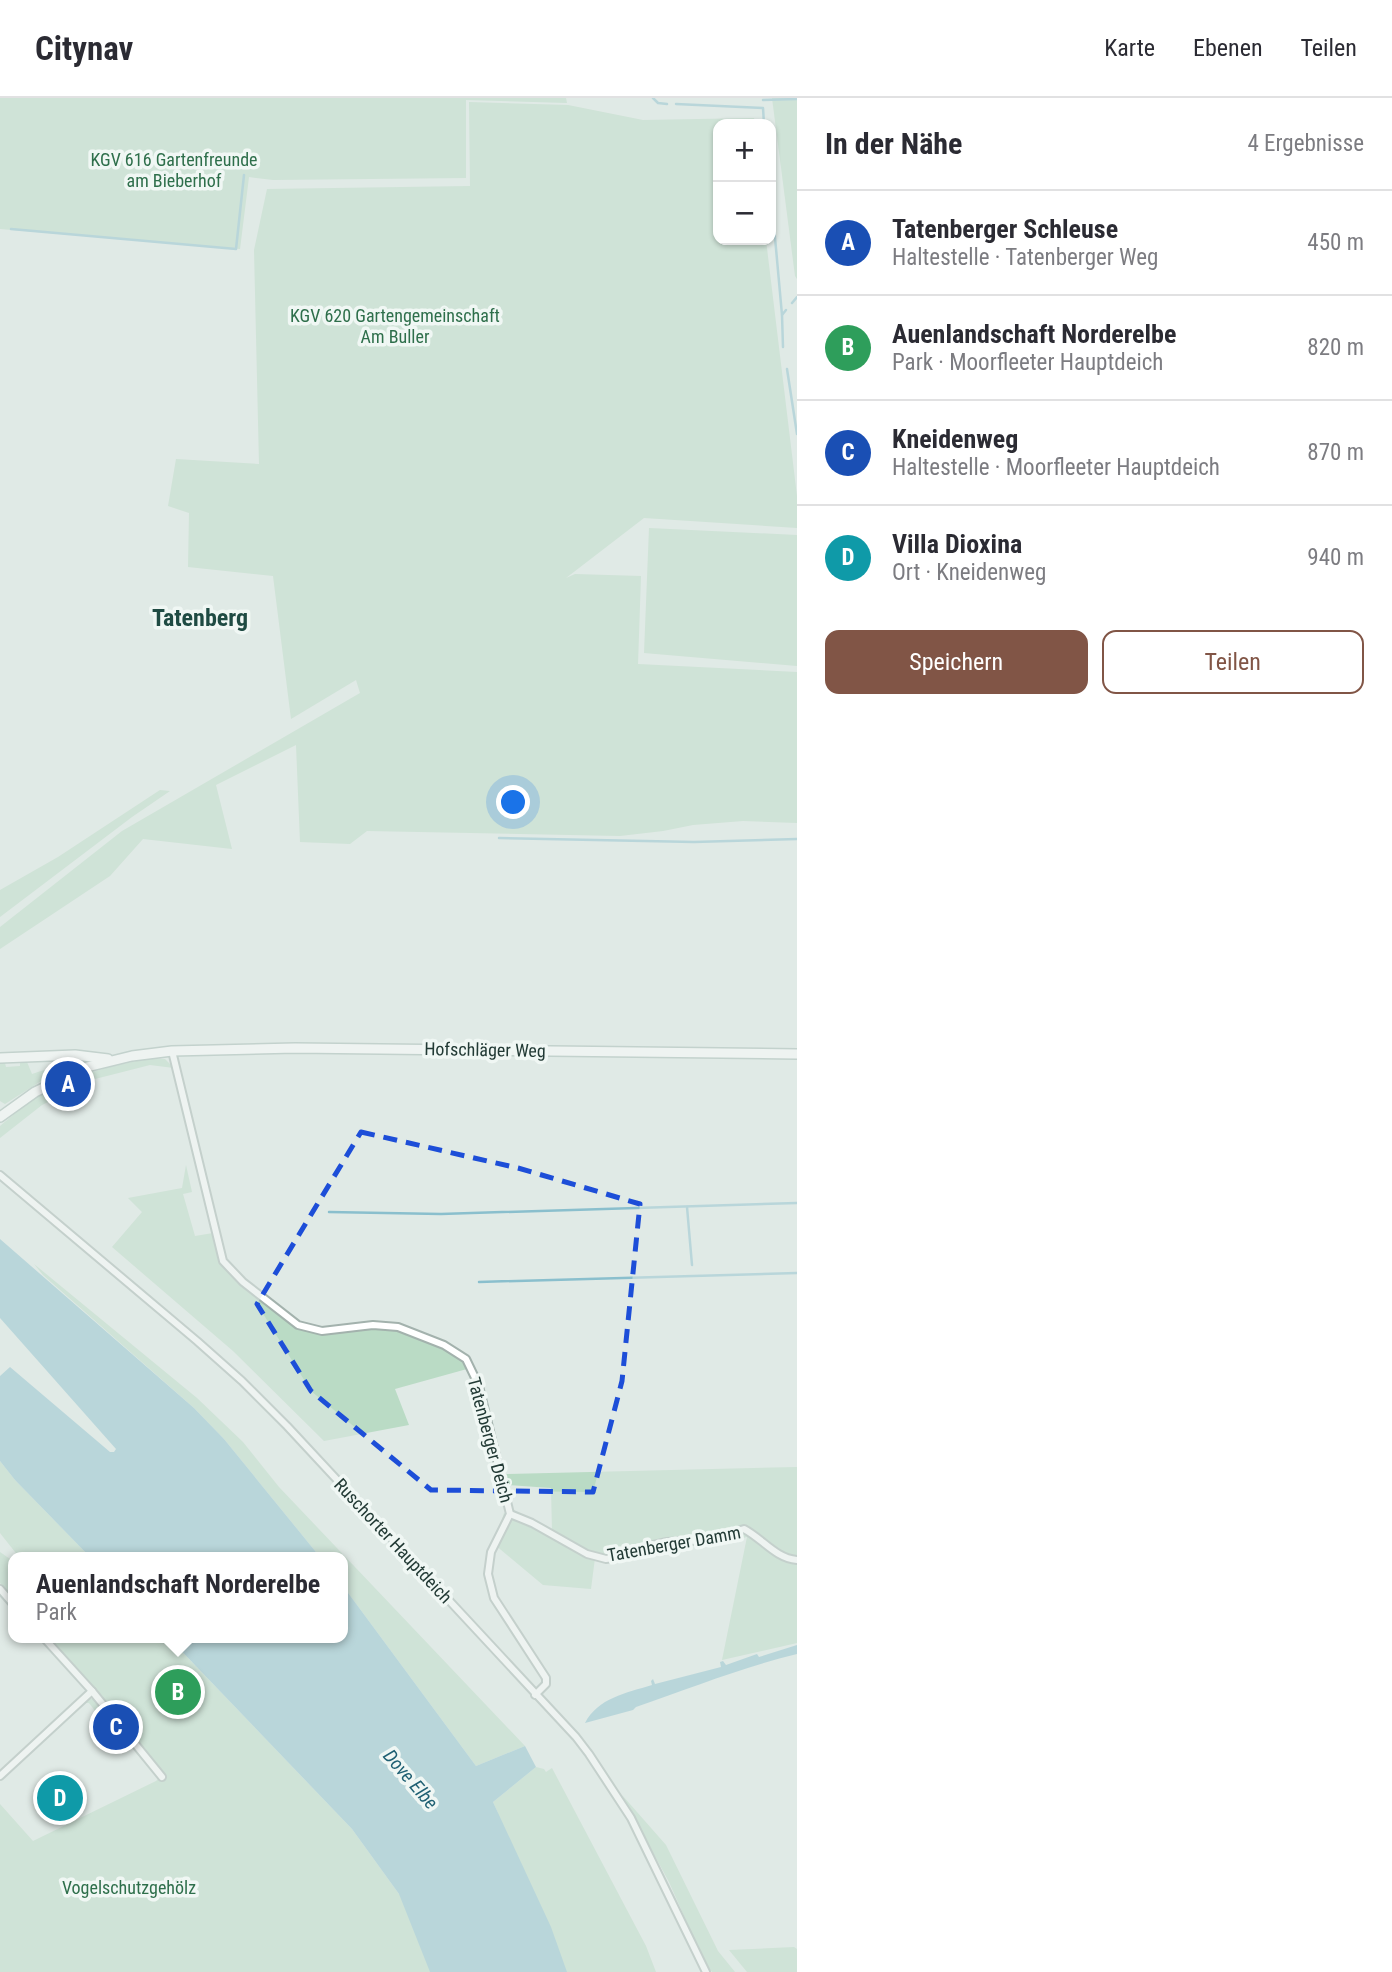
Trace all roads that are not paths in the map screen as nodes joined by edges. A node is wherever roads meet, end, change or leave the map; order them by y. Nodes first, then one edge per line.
1 (172, 1051) junction
2 (797, 1054) edge
3 (0, 1058) edge
4 (113, 1060) junction
5 (0, 1117) edge
6 (0, 1175) edge
7 (510, 1514) junction
8 (797, 1560) edge
9 (49, 1643) edge
10 (92, 1691) junction
11 (535, 1695) junction
12 (0, 1776) edge
13 (162, 1777) dead end
14 (706, 1972) edge

1 - 2 street, Hofschläger Weg
1 - 4 street, Hofschläger Weg
1 - 7 street, Tatenberger Deich
3 - 4 street
4 - 5 street
6 - 11 street, Ruschorter Hauptdeich
7 - 8 street, Tatenberger Damm
7 - 11 street, Tatenberger Deich
9 - 10 street
10 - 12 street
10 - 13 street
11 - 14 street, Ruschorter Hauptdeich

